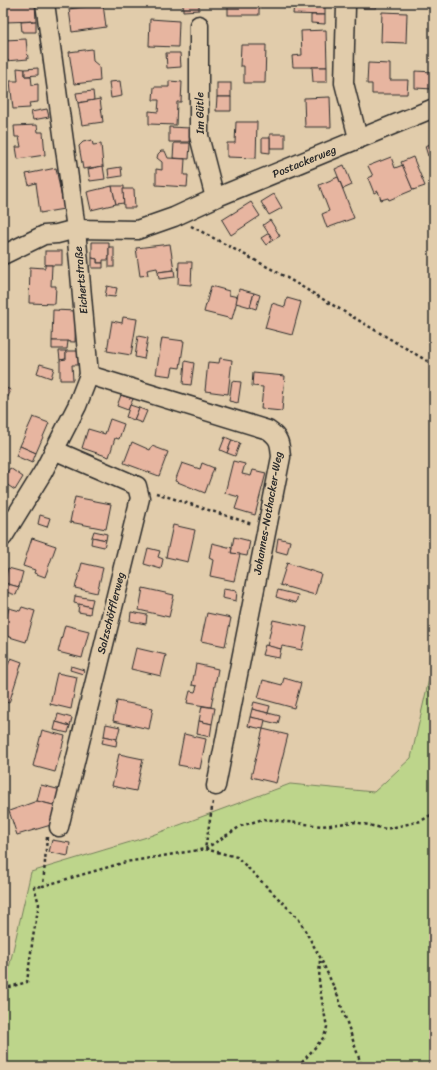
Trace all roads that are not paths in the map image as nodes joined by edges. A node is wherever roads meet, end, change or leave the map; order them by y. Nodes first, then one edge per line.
1 (46, 3) edge
2 (346, 6) dead end
3 (199, 25) dead end
4 (434, 108) edge
5 (358, 138) junction
6 (215, 198) junction
7 (76, 229) junction
8 (3, 255) edge
9 (89, 374) junction
10 (54, 450) junction
11 (3, 537) edge
12 (216, 786) road end
13 (58, 826) road end

1 - 7 street, Eichertstraße
2 - 5 street
3 - 6 street, Im Gütle
4 - 5 street, Postackerweg
5 - 6 street, Postackerweg
6 - 7 street, Postackerweg
7 - 8 street, Postackerweg
7 - 9 street, Eichertstraße
9 - 10 street, Eichertstraße
9 - 12 street, Johannes-Nothacker-Weg
10 - 11 street, Eichertstraße
10 - 13 street, Salzschöfflerweg

